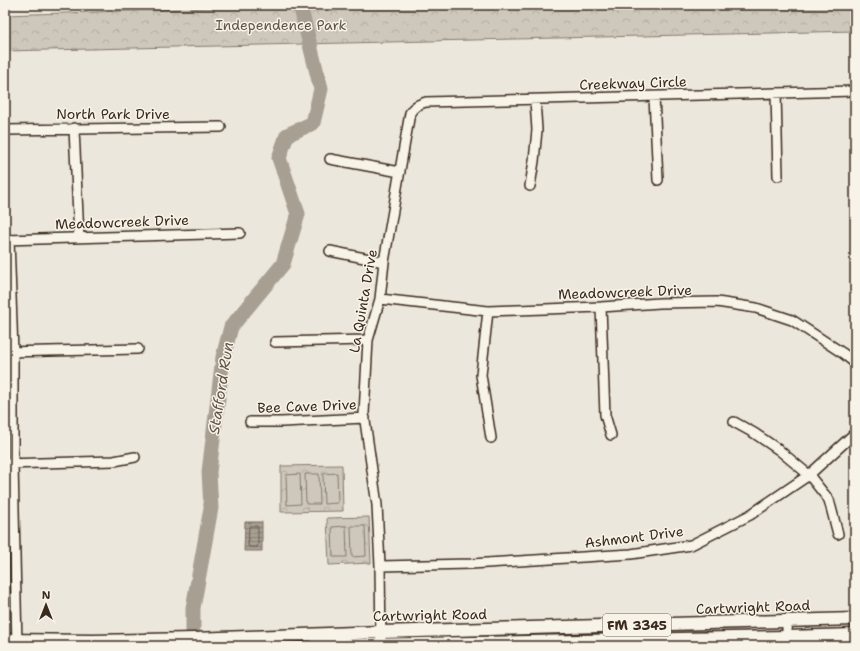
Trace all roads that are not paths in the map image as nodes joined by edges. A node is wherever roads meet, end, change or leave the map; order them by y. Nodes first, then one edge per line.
1 (855, 91) edge
2 (776, 93) junction
3 (654, 97) junction
4 (535, 100) junction
5 (413, 107) joint
6 (221, 127) dead end
7 (74, 128) junction
8 (5, 130) edge
9 (330, 159) dead end
10 (400, 172) junction
11 (778, 176) dead end
12 (658, 180) dead end
13 (530, 186) dead end
14 (240, 233) dead end
15 (79, 238) junction
16 (7, 240) edge
17 (330, 251) dead end
18 (384, 262) junction
19 (380, 299) junction
20 (601, 307) junction
21 (488, 311) junction
22 (368, 340) junction
23 (275, 342) dead end
24 (138, 349) dead end
25 (9, 352) edge
26 (855, 363) edge
27 (365, 418) junction
28 (250, 422) dead end
29 (734, 422) dead end
30 (855, 433) edge
31 (611, 435) dead end
32 (491, 438) dead end
33 (135, 457) dead end
34 (9, 464) edge
35 (809, 475) junction
36 (838, 534) dead end
37 (380, 566) junction
38 (5, 572) edge
39 (15, 572) junction
40 (855, 619) edge
41 (786, 622) junction
42 (381, 632) junction
43 (855, 635) edge
44 (12, 642) edge
45 (786, 643) edge
46 (93, 644) edge
47 (381, 645) edge
48 (314, 646) edge

1 - 2 street, Creekway Circle
2 - 3 street, Creekway Circle
2 - 11 street
3 - 4 street, Creekway Circle
3 - 12 street
4 - 5 street, Creekway Circle
4 - 13 street
5 - 10 street, La Quinta Drive
6 - 7 street, North Park Drive
7 - 8 street, North Park Drive
7 - 15 street
9 - 10 street
10 - 18 street, La Quinta Drive
14 - 15 street, Meadowcreek Drive
15 - 16 street, Meadowcreek Drive
16 - 25 street
17 - 18 street
18 - 19 street, La Quinta Drive
19 - 21 street, Meadowcreek Drive
19 - 22 street, La Quinta Drive
20 - 21 street, Meadowcreek Drive
20 - 26 street, Meadowcreek Drive
20 - 31 street
21 - 32 street
22 - 23 street
22 - 27 street, La Quinta Drive
24 - 25 street
25 - 34 street
27 - 28 street, Bee Cave Drive
27 - 37 street, La Quinta Drive
29 - 35 street
30 - 35 street, Ashmont Drive
33 - 34 street
34 - 39 street
35 - 36 street
35 - 37 street, Ashmont Drive
37 - 42 street, La Quinta Drive
38 - 39 street
39 - 44 street
40 - 41 main road, Cartwright Road / FM 3345
41 - 42 main road, Cartwright Road / FM 3345
41 - 45 street
42 - 46 main road, Cartwright Road / FM 3345
42 - 47 street, La Quinta Drive
43 - 45 main road, Cartwright Road / FM 3345
44 - 46 main road, Cartwright Road / FM 3345
45 - 47 main road, Cartwright Road / FM 3345
47 - 48 main road, Cartwright Road / FM 3345

